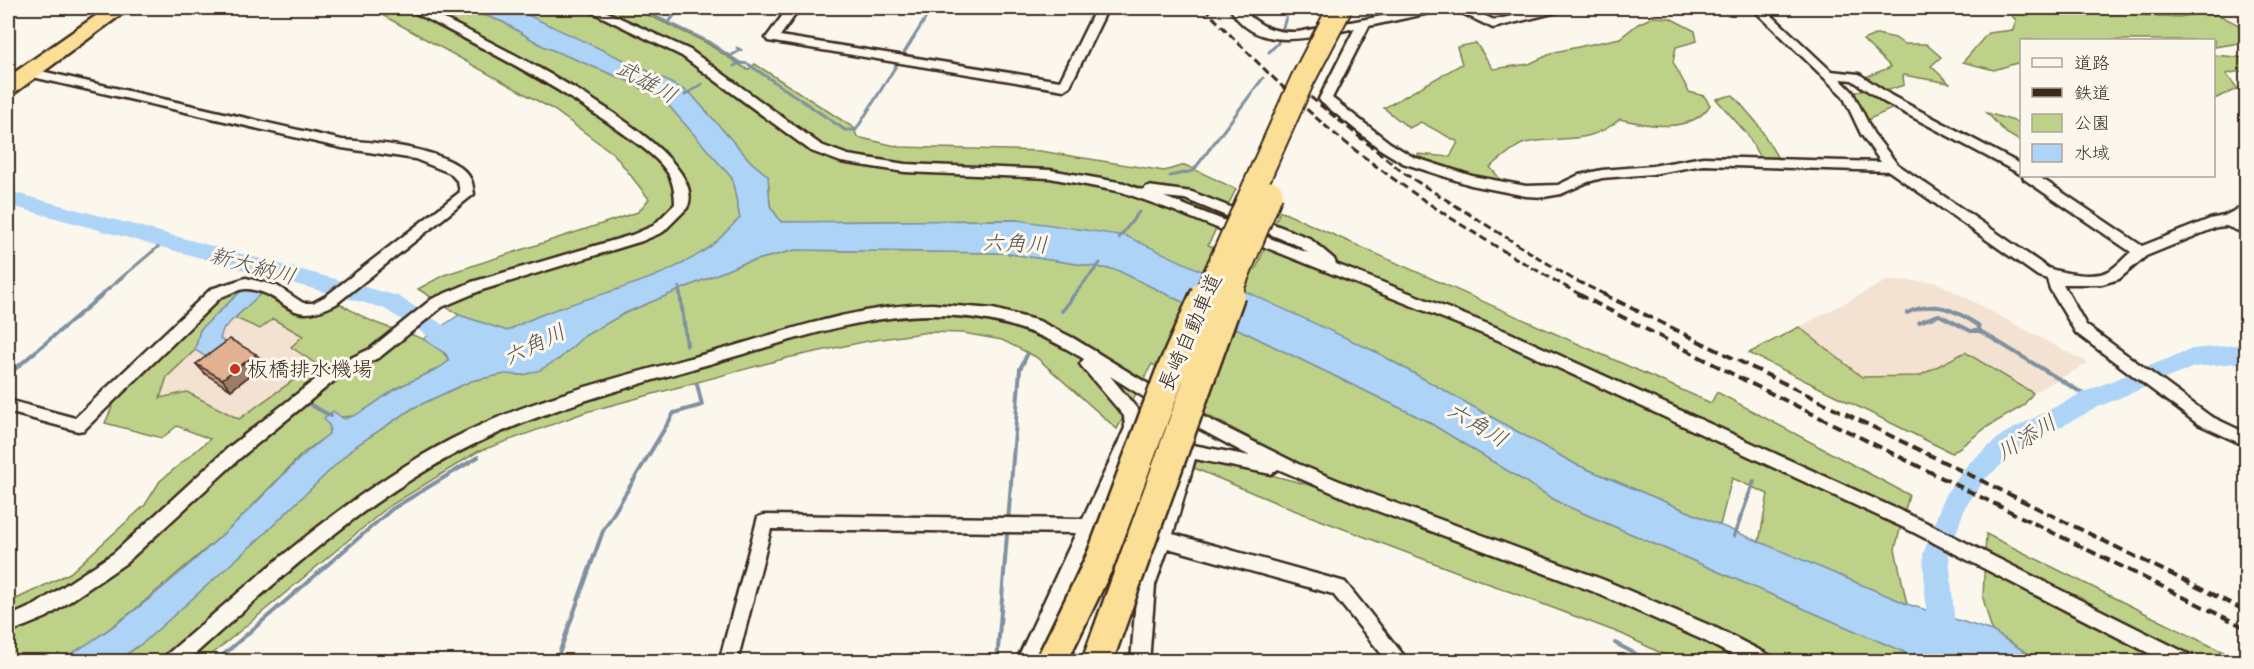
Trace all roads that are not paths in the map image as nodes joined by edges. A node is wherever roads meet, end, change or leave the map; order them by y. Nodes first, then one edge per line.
1 (120, 8) edge
2 (414, 8) edge
3 (590, 8) edge
4 (794, 8) edge
5 (1102, 8) edge
6 (1235, 8) edge
7 (1340, 8) edge
8 (1561, 8) edge
9 (1758, 8) edge
10 (1362, 14) edge
11 (28, 72) junction
12 (1827, 74) junction
13 (8, 87) edge
14 (1892, 167) junction
15 (2020, 170) edge
16 (2030, 177) edge
17 (2247, 210) edge
18 (2227, 221) junction
19 (2247, 229) edge
20 (2141, 252) junction
21 (2053, 276) junction
22 (1053, 335) junction
23 (8, 406) edge
24 (1132, 414) junction
25 (2247, 440) edge
26 (1189, 451) junction
27 (1316, 479) junction
28 (1089, 526) junction
29 (1163, 539) junction
30 (8, 625) edge
31 (172, 662) edge
32 (728, 662) edge
33 (1026, 662) edge
34 (1051, 662) edge
35 (1097, 662) edge
36 (1140, 662) edge
37 (1400, 662) edge
38 (1764, 662) edge
39 (2185, 662) edge

1 - 11 highway
2 - 30 street
3 - 39 street
4 - 5 street
6 - 10 street
7 - 34 highway, 長崎自動車道, bridge
8 - 10 street
9 - 12 street
10 - 14 street
10 - 35 highway, 長崎自動車道, bridge
11 - 13 highway
11 - 23 street
12 - 14 street
12 - 15 street
14 - 21 street
16 - 20 street
17 - 18 street
18 - 19 street
18 - 20 street
20 - 21 street
21 - 25 street
22 - 24 street
22 - 27 street
22 - 31 street
24 - 26 street
24 - 28 street
26 - 27 street
26 - 29 street
27 - 38 street
28 - 32 street
28 - 33 street
29 - 36 street
29 - 37 street

